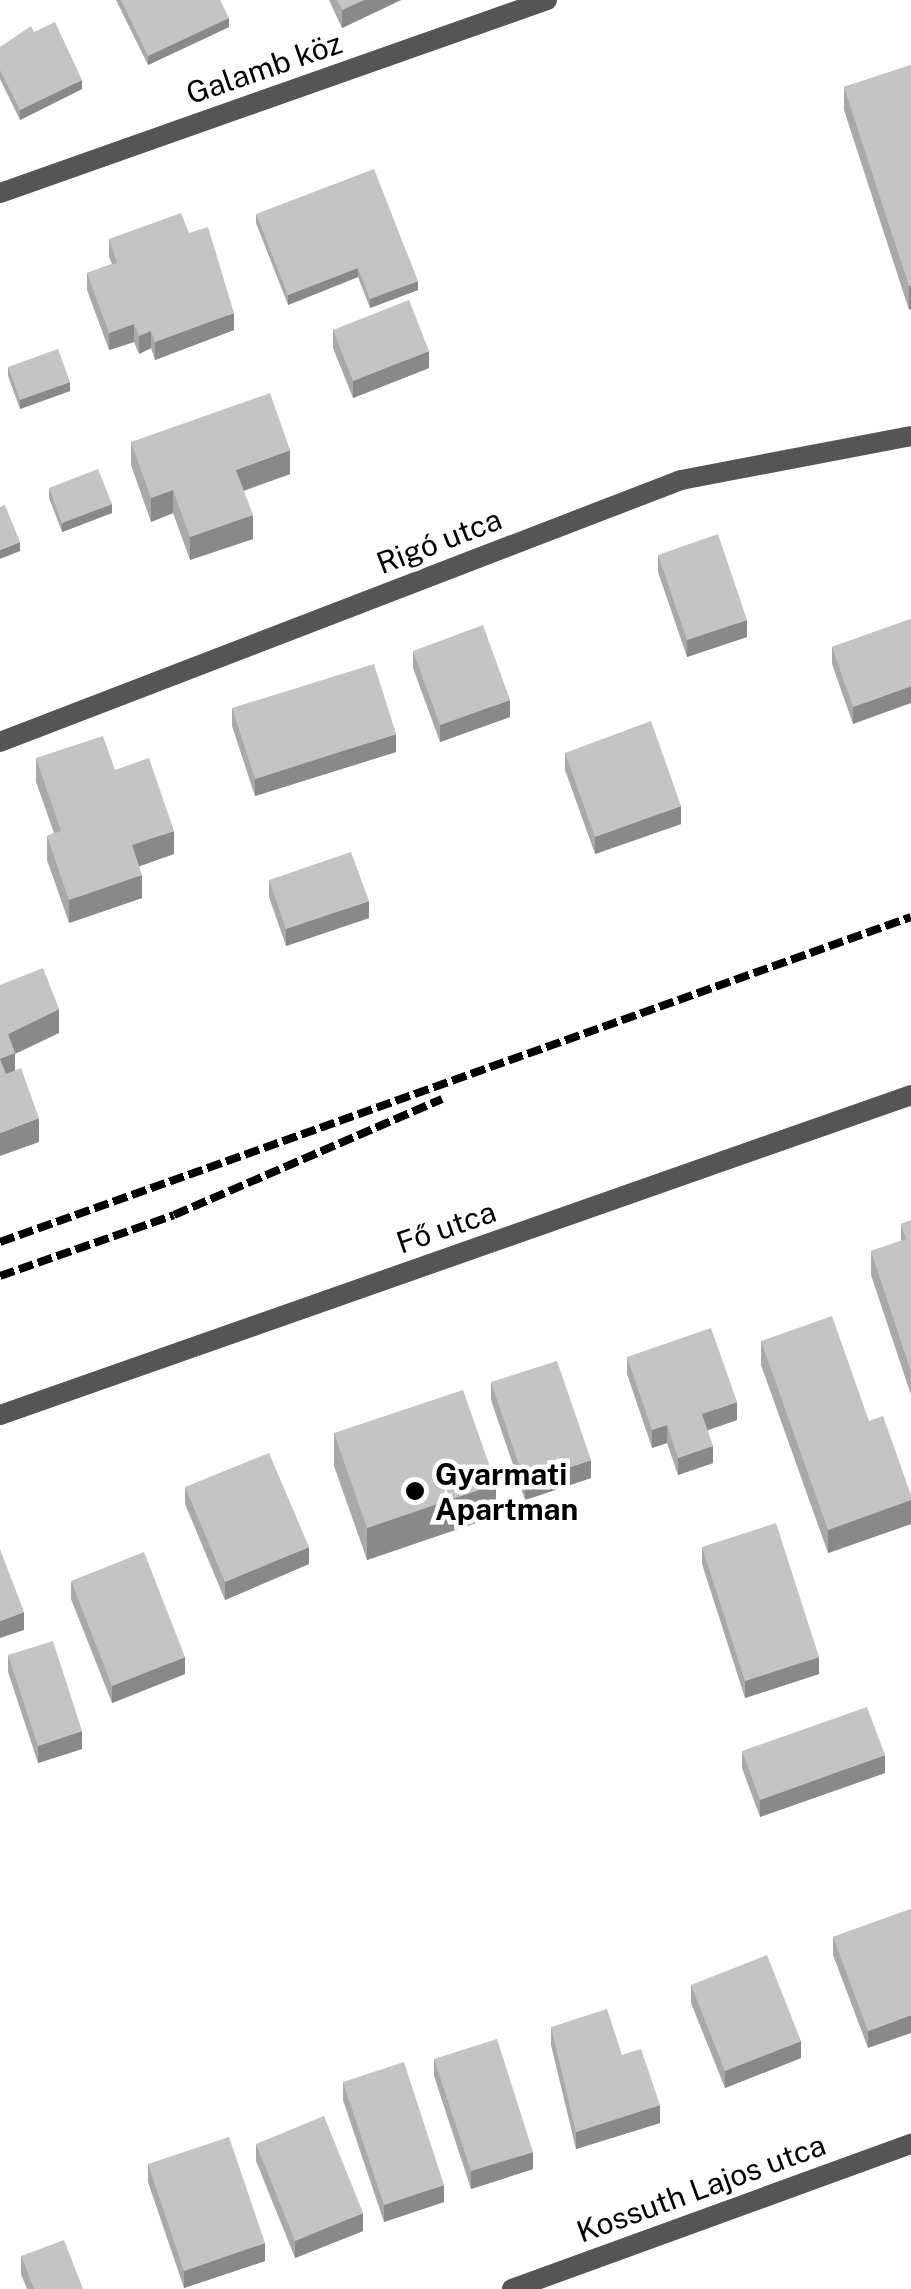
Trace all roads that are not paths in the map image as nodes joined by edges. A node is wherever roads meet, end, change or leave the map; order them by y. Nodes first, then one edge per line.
1 (547, 0) edge
2 (0, 193) edge
3 (911, 436) edge
4 (0, 742) edge
5 (911, 1095) edge
6 (0, 1415) edge
7 (911, 2144) edge
8 (512, 2289) edge

1 - 2 street, Galamb köz
3 - 4 street, Rigó utca
5 - 6 street, Fő utca
7 - 8 street, Kossuth Lajos utca

